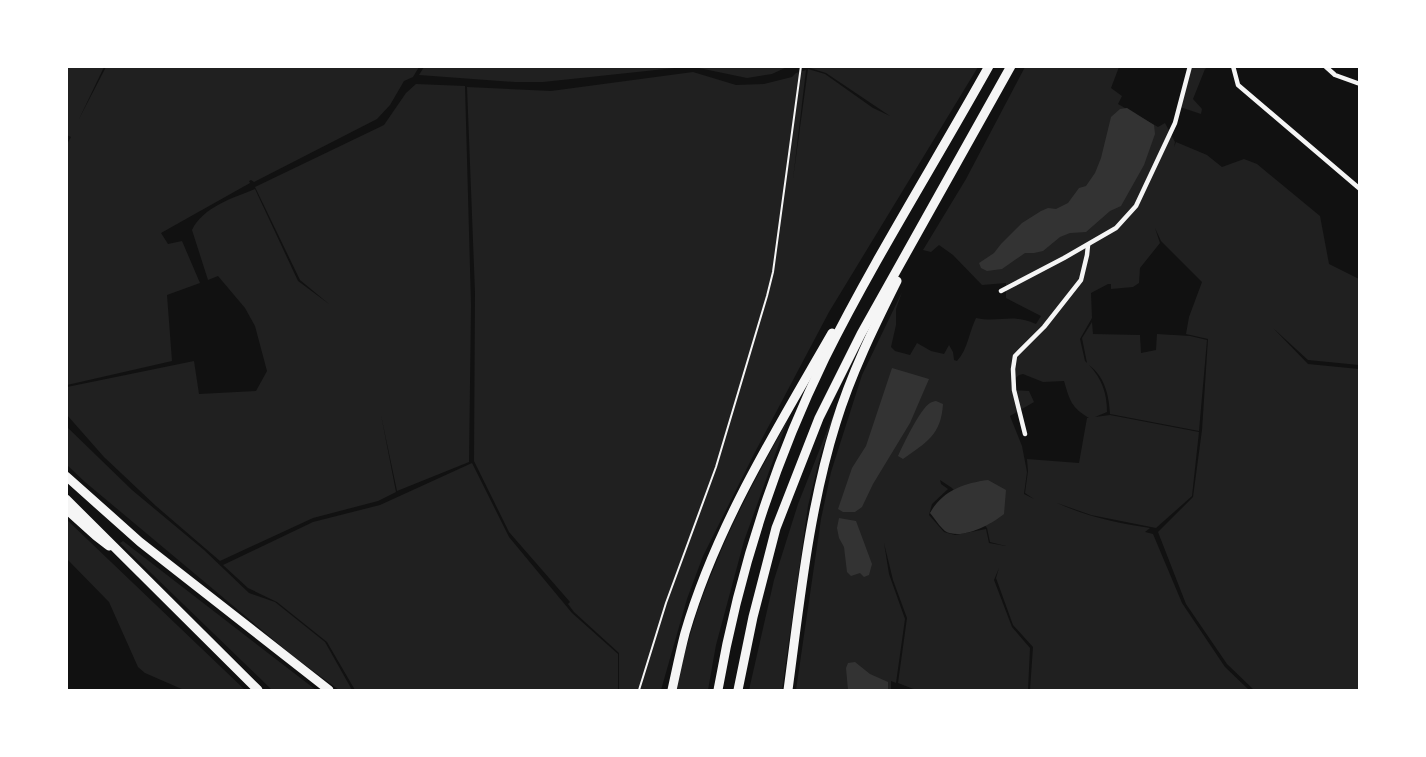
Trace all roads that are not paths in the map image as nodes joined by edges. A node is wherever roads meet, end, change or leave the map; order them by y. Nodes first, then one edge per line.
1 (989, 66) edge
2 (1011, 66) edge
3 (1190, 66) edge
4 (1233, 66) edge
5 (1325, 66) edge
6 (1360, 85) edge
7 (948, 179) junction
8 (1360, 188) edge
9 (1088, 245) junction
10 (886, 246) junction
11 (1000, 290) dead end
12 (1025, 434) dead end
13 (66, 476) edge
14 (66, 499) edge
15 (66, 509) edge
16 (125, 557) junction
17 (258, 691) edge
18 (329, 691) edge
19 (672, 691) edge
20 (718, 691) edge
21 (738, 691) edge
22 (788, 691) edge

1 - 10 highway
2 - 7 highway
3 - 9 street
4 - 8 street
5 - 6 street
7 - 21 highway
7 - 22 highway
9 - 11 street
9 - 12 street
10 - 19 highway
10 - 20 highway
13 - 18 highway
14 - 16 highway
15 - 16 highway
16 - 17 highway

